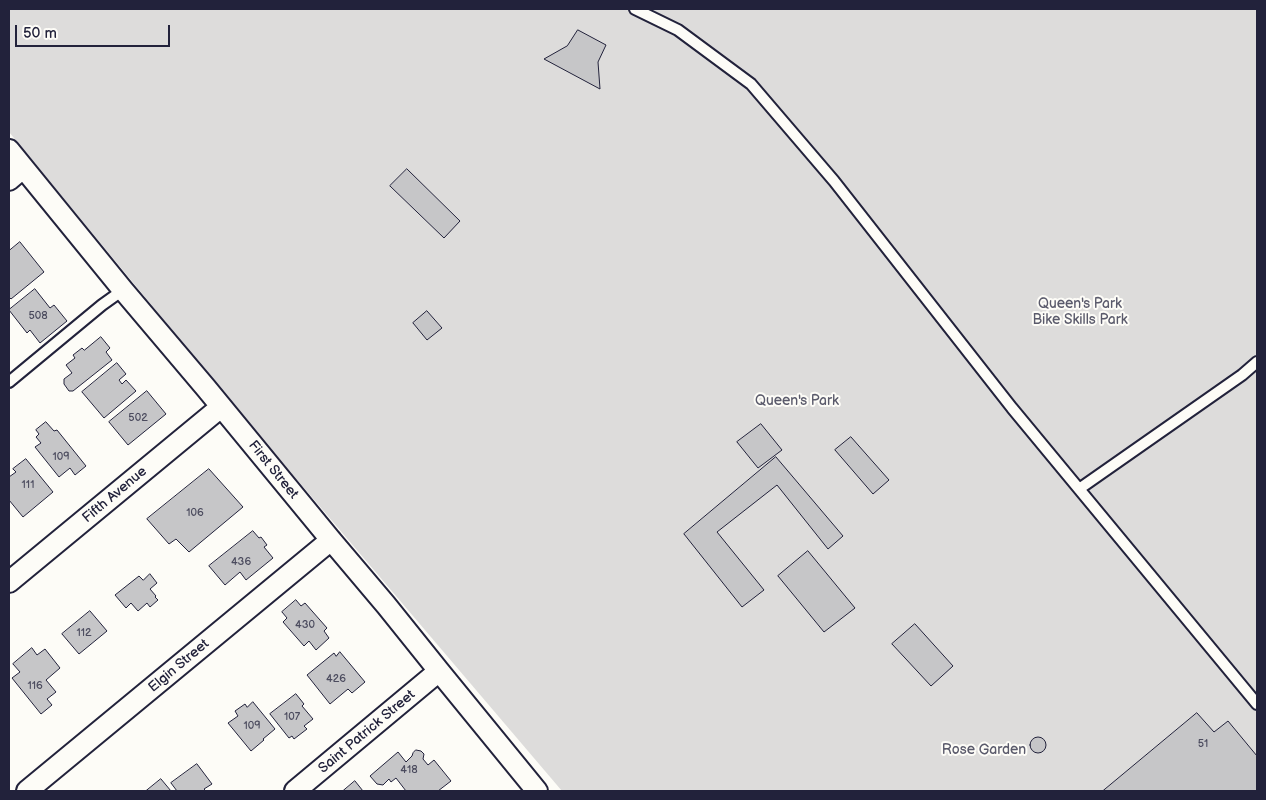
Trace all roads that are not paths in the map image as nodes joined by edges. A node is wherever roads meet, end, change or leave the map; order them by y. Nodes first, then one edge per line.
1 (635, 9) edge
2 (9, 150) edge
3 (16, 174) edge
4 (123, 290) junction
5 (1257, 362) edge
6 (9, 382) edge
7 (221, 407) junction
8 (1079, 489) junction
9 (331, 540) junction
10 (9, 582) edge
11 (439, 672) junction
12 (1257, 704) edge
13 (27, 791) edge
14 (295, 791) edge
15 (537, 791) edge

1 - 8 lane
2 - 3 street, First Street
3 - 4 street, First Street
4 - 6 lane
4 - 7 street, First Street
5 - 8 lane
7 - 9 street, First Street
7 - 10 street, Fifth Avenue
8 - 12 lane
9 - 11 street, First Street
9 - 13 street, Elgin Street
11 - 14 street, Saint Patrick Street
11 - 15 street, First Street

